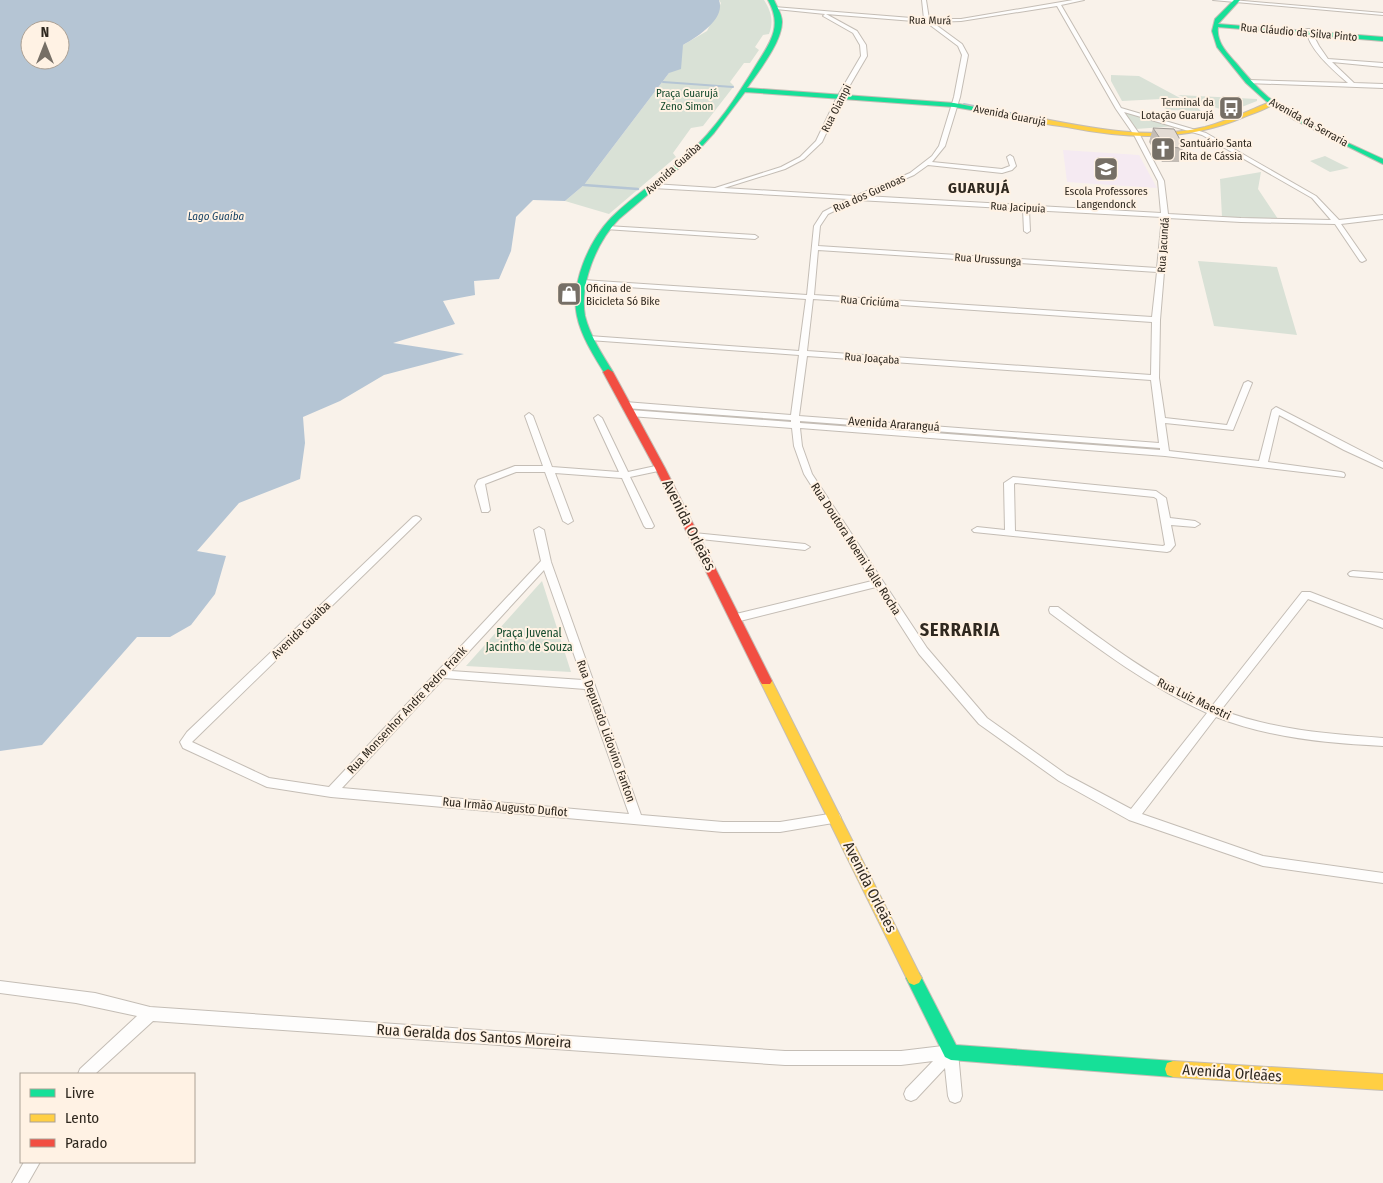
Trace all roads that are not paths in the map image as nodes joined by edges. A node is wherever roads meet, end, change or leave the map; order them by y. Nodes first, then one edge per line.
1 (924, 0) edge
2 (1082, 0) edge
3 (1214, 0) edge
4 (1235, 1) edge
5 (774, 4) edge
6 (1058, 4) junction
7 (819, 12) junction
8 (1383, 14) edge
9 (927, 21) junction
10 (1216, 22) junction
11 (1308, 31) junction
12 (1383, 37) edge
13 (1326, 60) junction
14 (1383, 65) edge
15 (1249, 82) junction
16 (1354, 86) junction
17 (1383, 86) edge
18 (744, 88) junction
19 (842, 95) junction
20 (1269, 101) junction
21 (955, 103) junction
22 (1119, 109) junction
23 (1190, 129) junction
24 (1135, 133) junction
25 (1010, 157) dead end
26 (1383, 162) edge
27 (927, 163) junction
28 (653, 186) junction
29 (712, 190) junction
30 (855, 198) junction
31 (1026, 208) junction
32 (1165, 216) junction
33 (1383, 217) edge
34 (1337, 222) junction
35 (607, 228) junction
36 (1027, 231) dead end
37 (755, 237) dead end
38 (815, 248) junction
39 (1362, 260) dead end
40 (1162, 270) junction
41 (584, 282) junction
42 (810, 297) junction
43 (1156, 320) junction
44 (589, 338) junction
45 (803, 353) junction
46 (1155, 378) junction
47 (1248, 383) dead end
48 (628, 409) junction
49 (529, 416) dead end
50 (598, 418) dead end
51 (1160, 420) junction
52 (795, 421) junction
53 (1164, 449) junction
54 (1264, 464) junction
55 (1383, 465) edge
56 (548, 468) junction
57 (660, 468) junction
58 (625, 475) junction
59 (1341, 476) dead end
60 (485, 510) dead end
61 (416, 519) dead end
62 (568, 521) dead end
63 (1166, 521) junction
64 (1196, 524) dead end
65 (649, 526) dead end
66 (539, 530) dead end
67 (977, 530) dead end
68 (1010, 534) junction
69 (694, 536) junction
70 (805, 547) dead end
71 (546, 562) junction
72 (1353, 574) dead end
73 (1383, 576) edge
74 (878, 583) junction
75 (1054, 610) dead end
76 (736, 618) junction
77 (1383, 624) edge
78 (441, 674) junction
79 (589, 685) junction
80 (1214, 712) junction
81 (186, 742) joint
82 (1383, 742) edge
83 (331, 792) junction
84 (1133, 816) junction
85 (835, 818) junction
86 (637, 819) junction
87 (1383, 878) edge
88 (0, 987) edge
89 (150, 1014) junction
90 (952, 1052) junction
91 (86, 1073) edge
92 (1383, 1082) edge
93 (911, 1094) dead end
94 (955, 1096) dead end
95 (31, 1163) edge
96 (20, 1183) edge

1 - 9 street
2 - 6 street, Rua Murá
3 - 4 street
4 - 8 street
4 - 10 street
5 - 7 street, Rua Murá
5 - 18 street, Avenida Guaíba
6 - 9 street, Rua Murá
6 - 22 street, Rua Jacundá
7 - 9 street, Rua Murá
7 - 19 street, Rua Oiampi
9 - 21 street, Rua dos Guenoas
10 - 11 street, Rua Cláudio da Silva Pinto
10 - 15 street, Avenida da Serraria
11 - 12 street, Rua Cláudio da Silva Pinto
11 - 13 street
13 - 14 street
13 - 16 street
15 - 16 street
15 - 20 street, Avenida da Serraria
16 - 17 street
18 - 19 street, Avenida Guarujá
18 - 28 street, Avenida Guaíba
19 - 21 street, Avenida Guarujá
19 - 29 street, Rua Oiampi
20 - 23 street, Avenida Guarujá
20 - 26 street, Avenida da Serraria
21 - 24 street, Avenida Guarujá
21 - 27 street, Rua dos Guenoas
22 - 23 street
22 - 24 street, Rua Jacundá
23 - 24 street, Avenida Guarujá
23 - 34 street
24 - 32 street, Rua Jacundá
25 - 27 street
27 - 30 street, Rua dos Guenoas
28 - 29 street, Rua Jacipuia
28 - 35 street, Avenida Guaíba
29 - 30 street, Rua Jacipuia
30 - 31 street, Rua Jacipuia
30 - 38 street, Rua dos Guenoas
31 - 32 street, Rua Jacipuia
31 - 36 street
32 - 34 street, Rua Jacipuia
32 - 40 street, Rua Jacundá
33 - 34 street, Rua Jacipuia
34 - 39 street
35 - 37 street
35 - 41 street, Avenida Guaíba
38 - 40 street, Rua Urussunga
38 - 42 street, Rua dos Guenoas
40 - 43 street, Rua Jacundá
41 - 42 street, Rua Criciúma
41 - 44 street, Avenida Guaíba
42 - 43 street, Rua Criciúma
42 - 45 street, Rua dos Guenoas
43 - 46 street, Rua Jacundá
44 - 45 street, Rua Joaçaba
44 - 48 street, Avenida Orleães
45 - 46 street, Rua Joaçaba
45 - 52 street, Rua dos Guenoas
46 - 51 street, Rua Jacundá
47 - 51 street
48 - 52 street, Avenida Araranguá
48 - 57 street, Avenida Orleães
49 - 56 street
50 - 58 street
51 - 53 street, Rua Jacundá
52 - 53 street, Avenida Araranguá
52 - 74 street, Rua Doutora Noemi Valle Rocha
53 - 54 street, Avenida Araranguá
54 - 55 street
54 - 59 street, Avenida Araranguá
56 - 58 street
56 - 60 street
56 - 62 street
57 - 58 street
57 - 69 street, Avenida Orleães
58 - 65 street
61 - 81 street, Avenida Guaíba
63 - 64 street
63 - 68 street
63 - 68 street
66 - 71 street, Rua Deputado Lidovino Fanton
67 - 68 street
69 - 70 street
69 - 76 street, Avenida Orleães
71 - 78 street, Rua Monsenhor Andre Pedro Frank
71 - 79 street, Rua Deputado Lidovino Fanton
72 - 73 street
74 - 76 street
74 - 84 street, Rua Doutora Noemi Valle Rocha
75 - 80 street, Rua Luiz Maestri
76 - 85 street, Avenida Orleães
77 - 80 street
78 - 79 street
78 - 83 street, Rua Monsenhor Andre Pedro Frank
79 - 86 street, Rua Deputado Lidovino Fanton
80 - 82 street, Rua Luiz Maestri
80 - 84 street
81 - 83 street, Rua Irmão Augusto Duflot
83 - 86 street, Rua Irmão Augusto Duflot
84 - 87 street, Rua Doutora Noemi Valle Rocha
85 - 86 street, Rua Irmão Augusto Duflot
85 - 90 street, Avenida Orleães
88 - 89 street, Rua Geralda dos Santos Moreira
89 - 90 street, Rua Geralda dos Santos Moreira
89 - 91 street
90 - 92 street, Avenida Orleães
90 - 93 street
90 - 94 street
95 - 96 street

